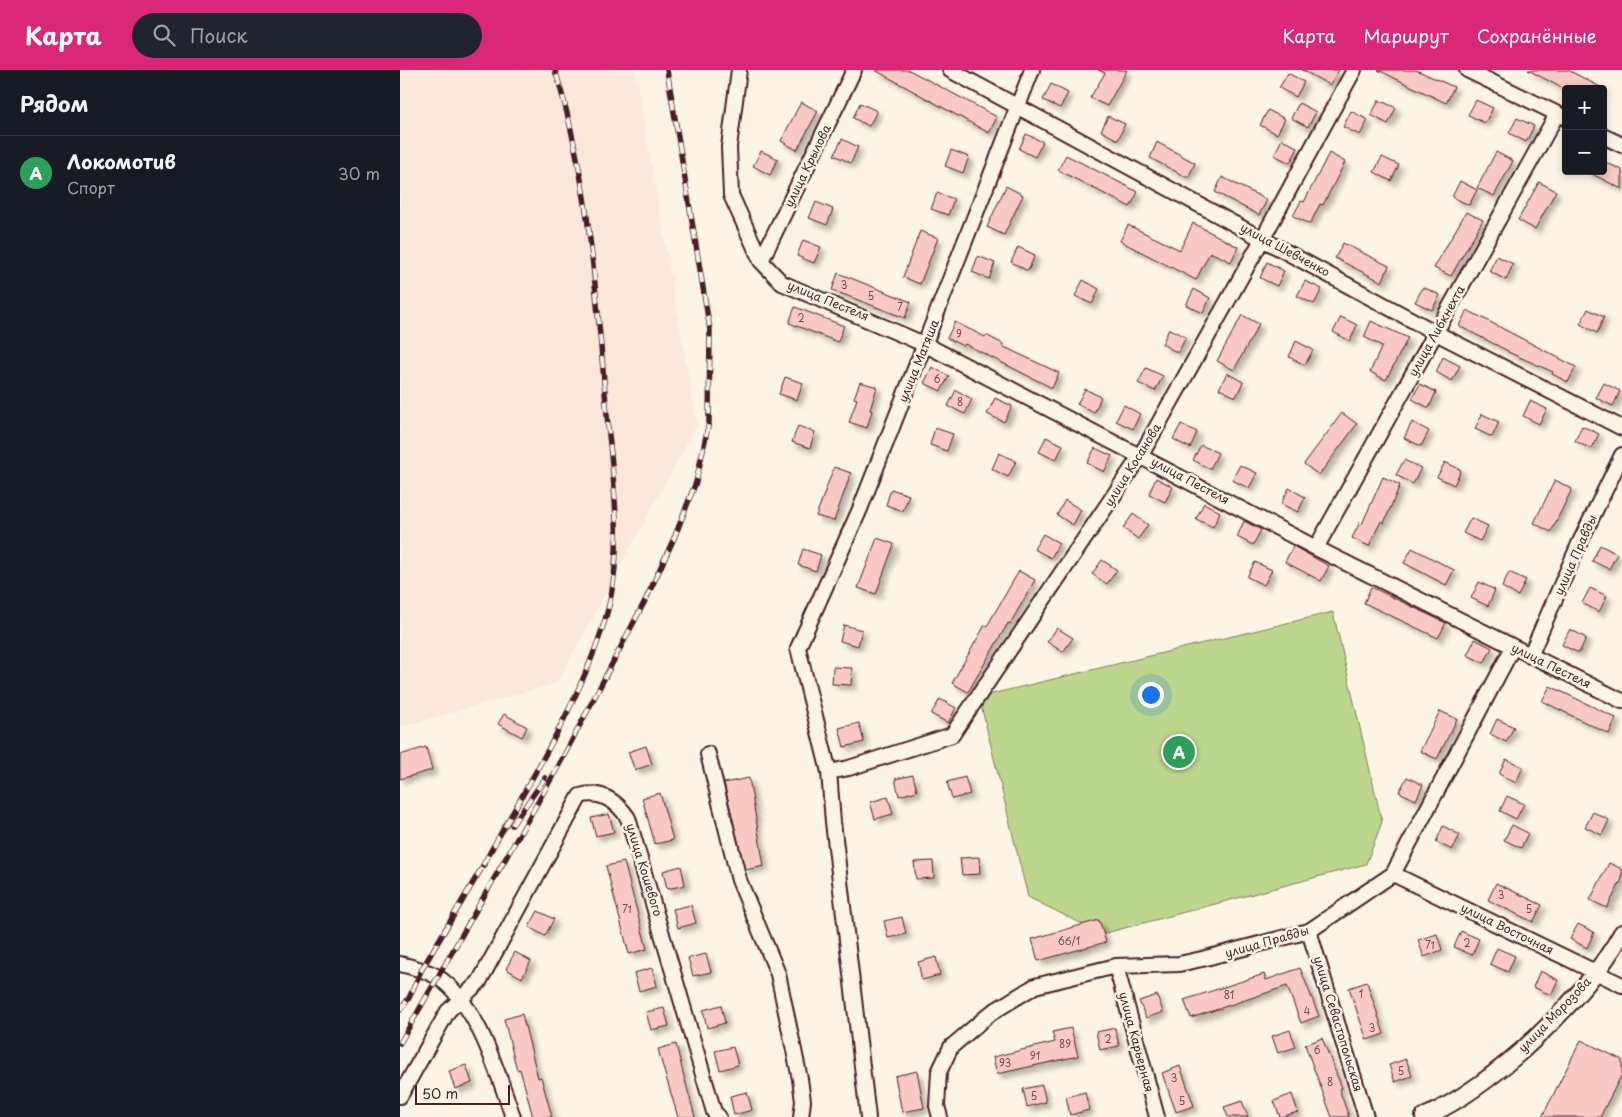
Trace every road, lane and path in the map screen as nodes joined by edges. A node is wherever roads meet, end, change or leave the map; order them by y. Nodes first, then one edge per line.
1 (739, 70) edge
2 (854, 70) edge
3 (950, 70) edge
4 (1032, 70) edge
5 (1354, 70) edge
6 (1468, 70) edge
7 (1018, 108) junction
8 (1561, 116) edge
9 (1607, 138) edge
10 (1622, 145) edge
11 (1263, 238) junction
12 (761, 261) junction
13 (1436, 333) junction
14 (926, 344) junction
15 (1622, 428) edge
16 (1141, 455) junction
17 (1622, 455) edge
18 (1316, 548) junction
19 (1513, 647) junction
20 (1530, 656) junction
21 (1622, 701) edge
22 (708, 754) dead end
23 (829, 772) junction
24 (1392, 874) junction
25 (1309, 931) junction
26 (1622, 932) edge
27 (400, 964) edge
28 (1116, 966) junction
29 (1597, 972) junction
30 (1622, 985) edge
31 (462, 999) junction
32 (400, 1096) edge
33 (513, 1117) edge
34 (719, 1117) edge
35 (801, 1117) edge
36 (868, 1117) edge
37 (940, 1117) edge
38 (1157, 1117) edge
39 (1366, 1117) edge
40 (1424, 1117) edge

1 - 12 street, улица Пестеля
2 - 12 street, улица Крылова
3 - 7 street, улица Шевченко
4 - 7 street, улица Матяша
5 - 11 street, улица Косанова
6 - 8 street
7 - 11 street, улица Шевченко
7 - 14 street, улица Матяша
8 - 13 street, улица Либкнехта
9 - 10 street
11 - 13 street, улица Шевченко
11 - 16 street, улица Косанова
12 - 14 street, улица Пестеля
13 - 15 street, улица Шевченко
13 - 18 street, улица Либкнехта
14 - 16 street, улица Пестеля
14 - 23 street, улица Матяша
16 - 18 street, улица Пестеля
16 - 23 street, улица Косанова
17 - 20 street, улица Правды
18 - 19 street, улица Пестеля
19 - 20 street, улица Пестеля
19 - 24 street, улица Правды
20 - 21 street, улица Пестеля
22 - 35 street
23 - 36 street
24 - 25 street, улица Правды
24 - 29 street, улица Восточная
25 - 28 street, улица Правды
25 - 39 street, улица Севастопольская
26 - 29 main road, улица Морозова
27 - 31 street
28 - 37 street, улица Правды
28 - 38 street, улица Карьерная
29 - 30 street, улица Восточная
29 - 40 main road, улица Морозова
31 - 32 street
31 - 33 street
31 - 34 street, улица Кошевого

